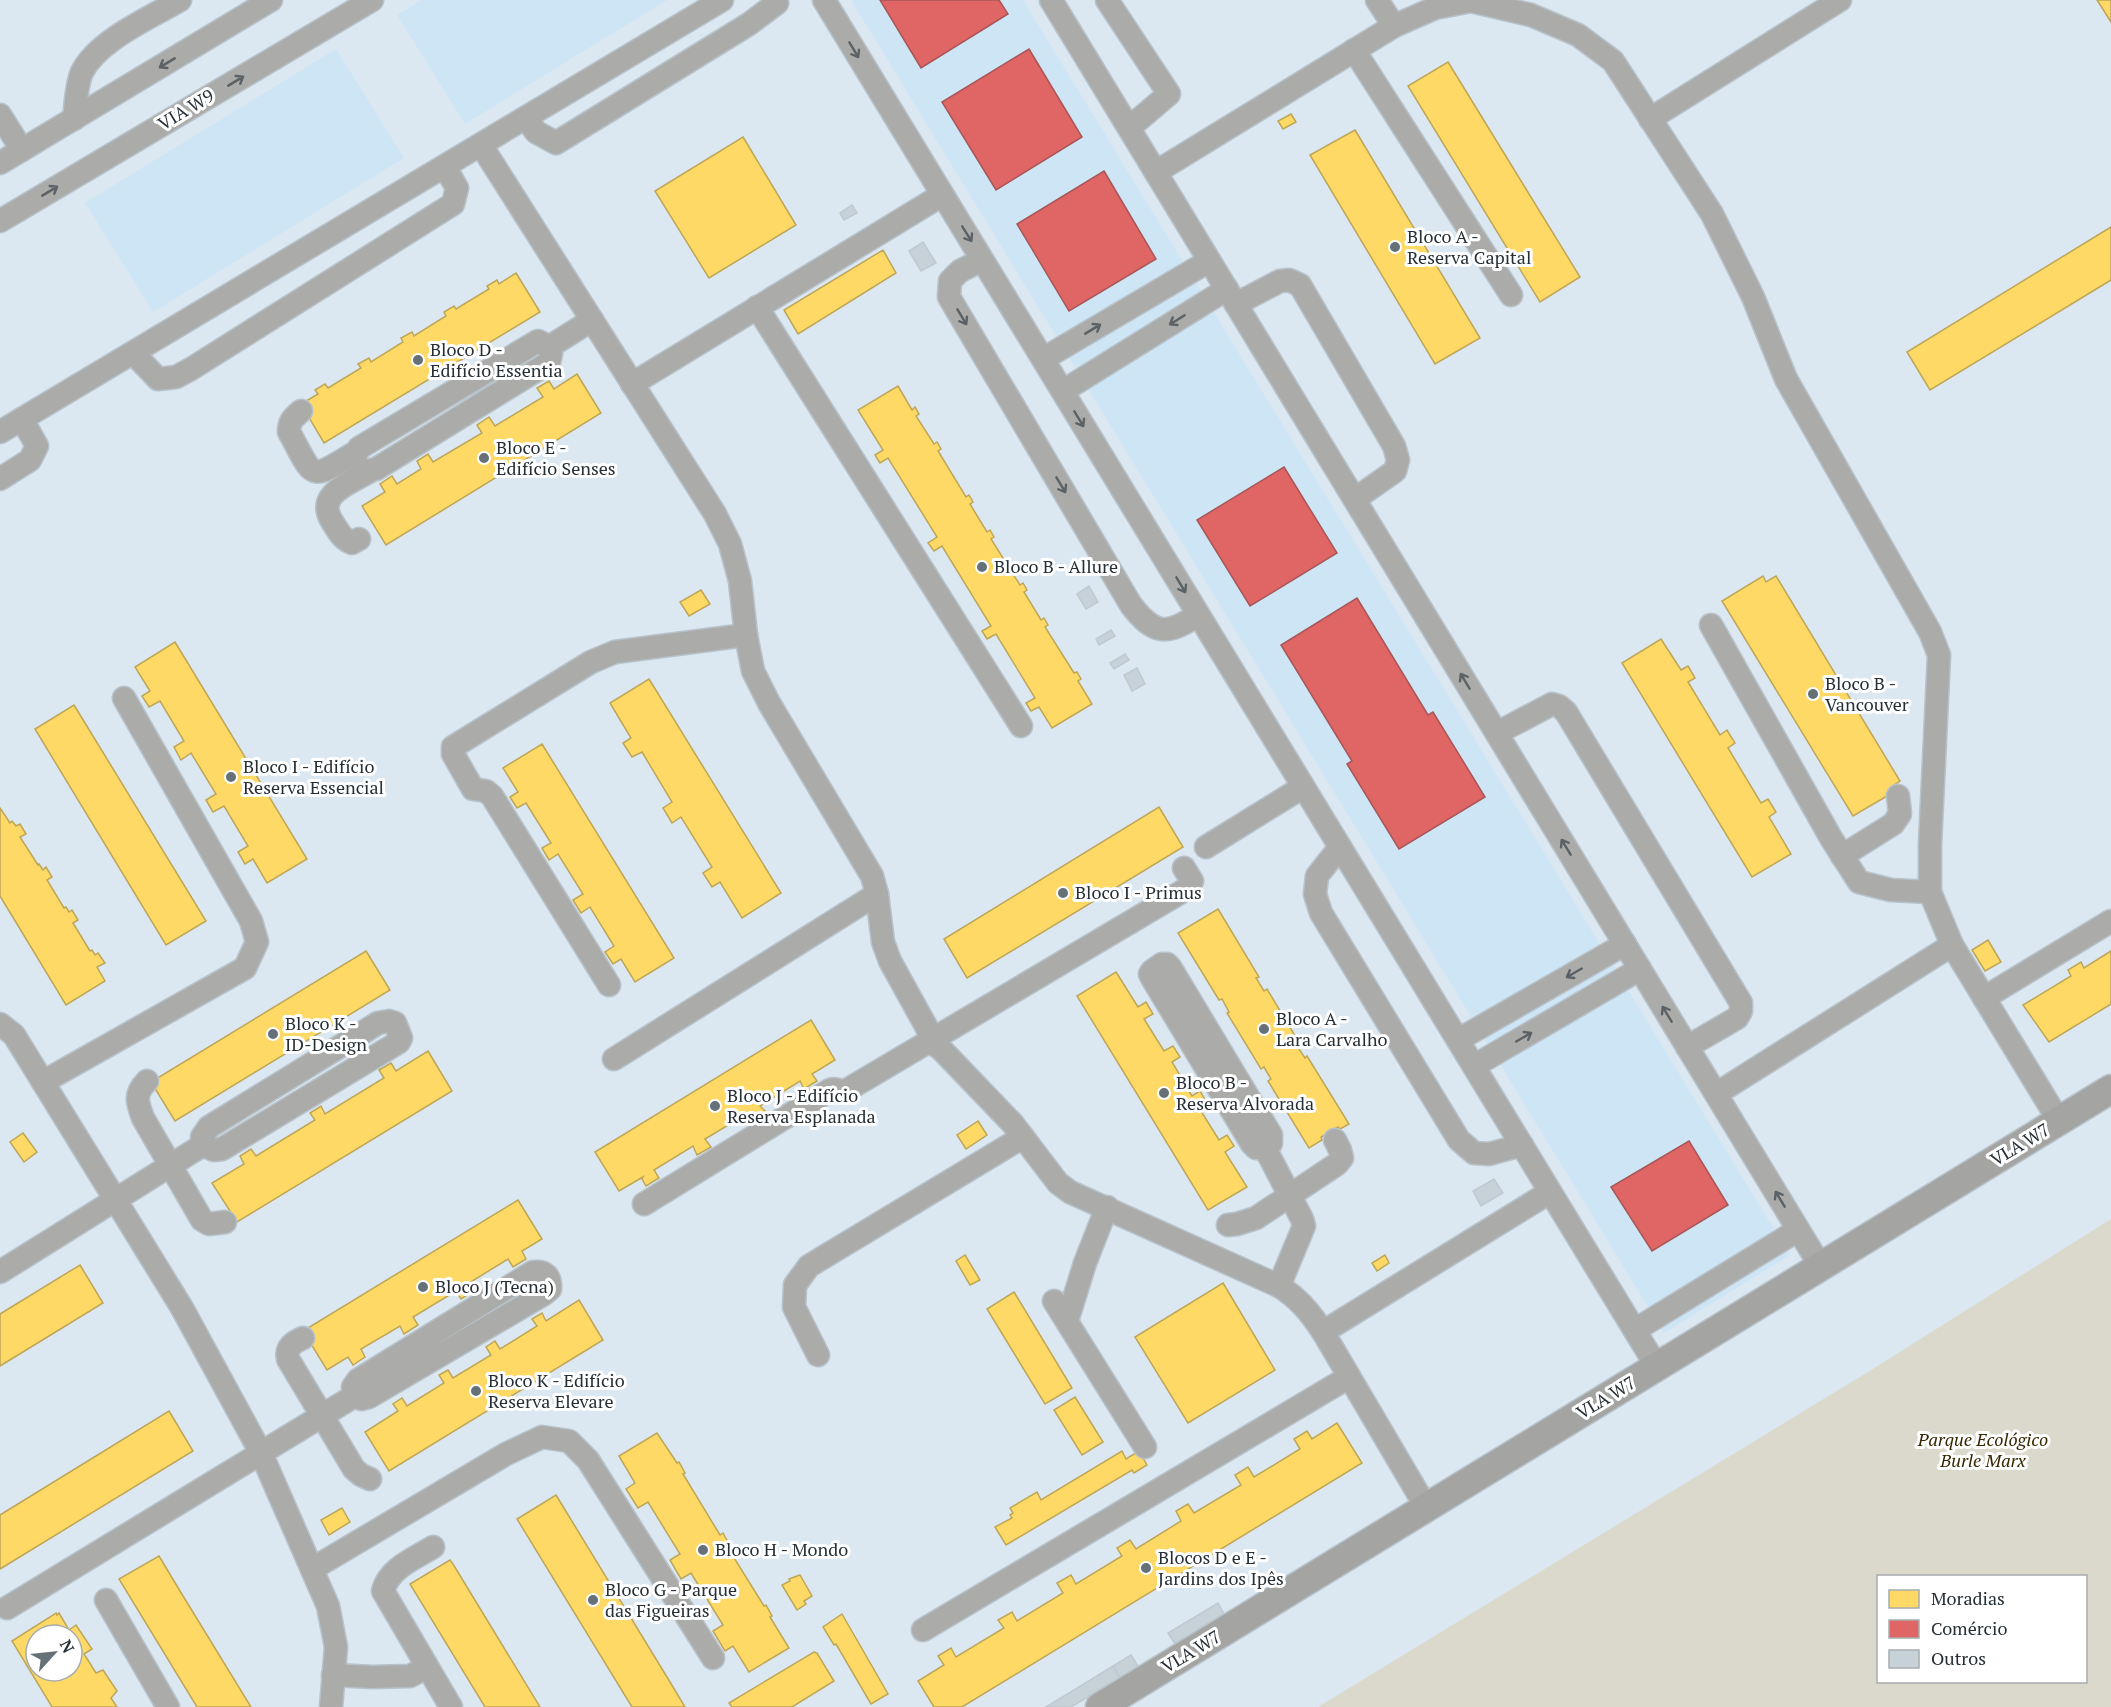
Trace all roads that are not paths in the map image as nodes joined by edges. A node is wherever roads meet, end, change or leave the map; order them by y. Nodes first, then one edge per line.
1 (180, 0) edge
2 (271, 0) edge
3 (372, 0) edge
4 (722, 0) edge
5 (776, 0) edge
6 (824, 0) edge
7 (1107, 0) edge
8 (1377, 0) edge
9 (1840, 0) edge
10 (1061, 3) edge
11 (1394, 26) junction
12 (1354, 50) junction
13 (0, 115) edge
14 (526, 118) junction
15 (74, 119) junction
16 (1650, 119) junction
17 (1129, 128) junction
18 (481, 145) junction
19 (22, 150) junction
20 (0, 163) edge
21 (445, 167) junction
22 (1156, 172) junction
23 (942, 195) junction
24 (0, 221) edge
25 (982, 260) junction
26 (1209, 261) junction
27 (1511, 295) dead end
28 (1231, 296) junction
29 (758, 307) junction
30 (592, 321) junction
31 (549, 347) junction
32 (133, 353) junction
33 (1043, 359) junction
34 (632, 384) junction
35 (1063, 391) junction
36 (301, 411) dead end
37 (22, 419) junction
38 (0, 432) edge
39 (356, 452) junction
40 (370, 471) junction
41 (0, 479) edge
42 (1354, 498) junction
43 (359, 539) dead end
44 (1198, 615) junction
45 (1711, 625) dead end
46 (746, 635) junction
47 (124, 698) dead end
48 (1022, 726) dead end
49 (1497, 733) junction
50 (1303, 787) junction
51 (1898, 796) dead end
52 (1206, 847) dead end
53 (1340, 847) junction
54 (1842, 856) junction
55 (1184, 867) dead end
56 (1930, 892) junction
57 (877, 894) junction
58 (2111, 921) edge
59 (1625, 944) junction
60 (1952, 945) junction
61 (1640, 969) junction
62 (609, 985) dead end
63 (1984, 998) junction
64 (0, 1024) edge
65 (1458, 1040) junction
66 (931, 1042) junction
67 (1687, 1047) junction
68 (614, 1059) dead end
69 (1474, 1066) junction
70 (147, 1081) dead end
71 (44, 1082) junction
72 (2111, 1089) edge
73 (1716, 1094) junction
74 (2059, 1121) junction
75 (1023, 1137) junction
76 (1335, 1140) dead end
77 (203, 1145) junction
78 (1522, 1145) junction
79 (1265, 1148) junction
80 (170, 1165) junction
81 (1550, 1192) junction
82 (1290, 1194) junction
83 (115, 1200) junction
84 (644, 1204) dead end
85 (1107, 1207) junction
86 (225, 1222) dead end
87 (1228, 1225) dead end
88 (1798, 1230) junction
89 (1821, 1267) junction
90 (0, 1272) edge
91 (1279, 1286) junction
92 (1054, 1301) dead end
93 (1067, 1321) junction
94 (1635, 1330) junction
95 (1323, 1332) junction
96 (303, 1338) dead end
97 (818, 1355) dead end
98 (1657, 1367) junction
99 (1349, 1377) junction
100 (356, 1395) junction
101 (323, 1414) junction
102 (1145, 1447) dead end
103 (261, 1453) junction
104 (370, 1479) dead end
105 (1426, 1508) junction
106 (433, 1547) dead end
107 (312, 1569) junction
108 (106, 1600) dead end
109 (7, 1608) dead end
110 (923, 1630) dead end
111 (713, 1658) dead end
112 (427, 1667) junction
113 (333, 1675) junction
114 (168, 1707) edge
115 (331, 1707) edge
116 (451, 1707) edge
117 (1100, 1707) edge

1 - 15 street
2 -> 15 street
24 -> 3 street, VIA W9
4 - 14 street
5 - 14 street
6 -> 23 street
7 - 17 street
8 - 11 street
9 - 16 street
10 - 17 street
11 - 12 street
11 - 16 street
12 - 22 street
12 - 27 street
13 - 19 street
14 - 18 street
15 - 19 street
16 - 56 street
17 - 22 street
18 - 21 street
18 - 30 street
19 - 20 street
21 - 32 street
21 - 32 street
22 - 26 street
23 -> 25 street
23 - 29 street
25 - 33 street
25 -> 44 street
26 - 28 street
33 -> 26 street
28 -> 35 street
28 - 42 street
28 - 42 street
29 - 34 street
29 - 48 street
30 - 31 street
30 - 34 street
31 - 39 street
31 - 40 street
32 - 37 street
33 - 35 street
34 - 46 street
35 -> 44 street
36 - 39 street
37 - 38 street
37 - 41 street
39 - 40 street
40 - 43 street
49 -> 42 street
44 - 50 street
45 - 54 street
46 - 57 street
46 - 62 street
47 - 71 street
59 -> 49 street
49 - 67 street
50 - 52 street
50 - 53 street
51 - 54 street
53 - 65 street
53 - 78 street
54 - 56 street
55 - 66 street
56 - 60 street
57 - 66 street
57 - 68 street
58 - 63 street
59 - 61 street
59 -> 65 street
60 - 63 street
60 - 73 street
67 -> 61 street
69 -> 61 street
63 - 74 street
64 - 71 street
65 - 69 street
66 - 75 street
66 - 84 street
67 - 73 street
69 - 78 street
70 - 80 street
71 - 83 street
72 - 74 main road, VLA W7
88 -> 73 street
74 - 89 main road, VLA W7
75 - 85 street
75 - 97 street
76 - 82 street
77 - 77 street
77 - 80 street
78 - 81 street
79 - 79 street
79 - 82 street
80 - 83 street
80 - 86 street
81 - 94 street
81 - 95 street
82 - 87 street
82 - 91 street
83 - 90 street
83 - 103 street
85 - 91 street
85 - 93 street
88 - 89 street
88 - 94 street
89 - 98 main road, VLA W7
91 - 95 street
92 - 93 street
93 - 102 street
94 - 98 street
95 - 99 street
96 - 101 street
98 - 105 main road, VLA W7
99 - 105 street
99 - 110 street
100 - 100 street
100 - 101 street
101 - 103 street
101 - 104 street
103 - 107 street
103 - 109 street
105 - 117 main road, VLA W7
106 - 112 street
107 - 111 street
107 - 113 street
108 - 114 street
112 - 113 street
112 - 116 street
113 - 115 street

